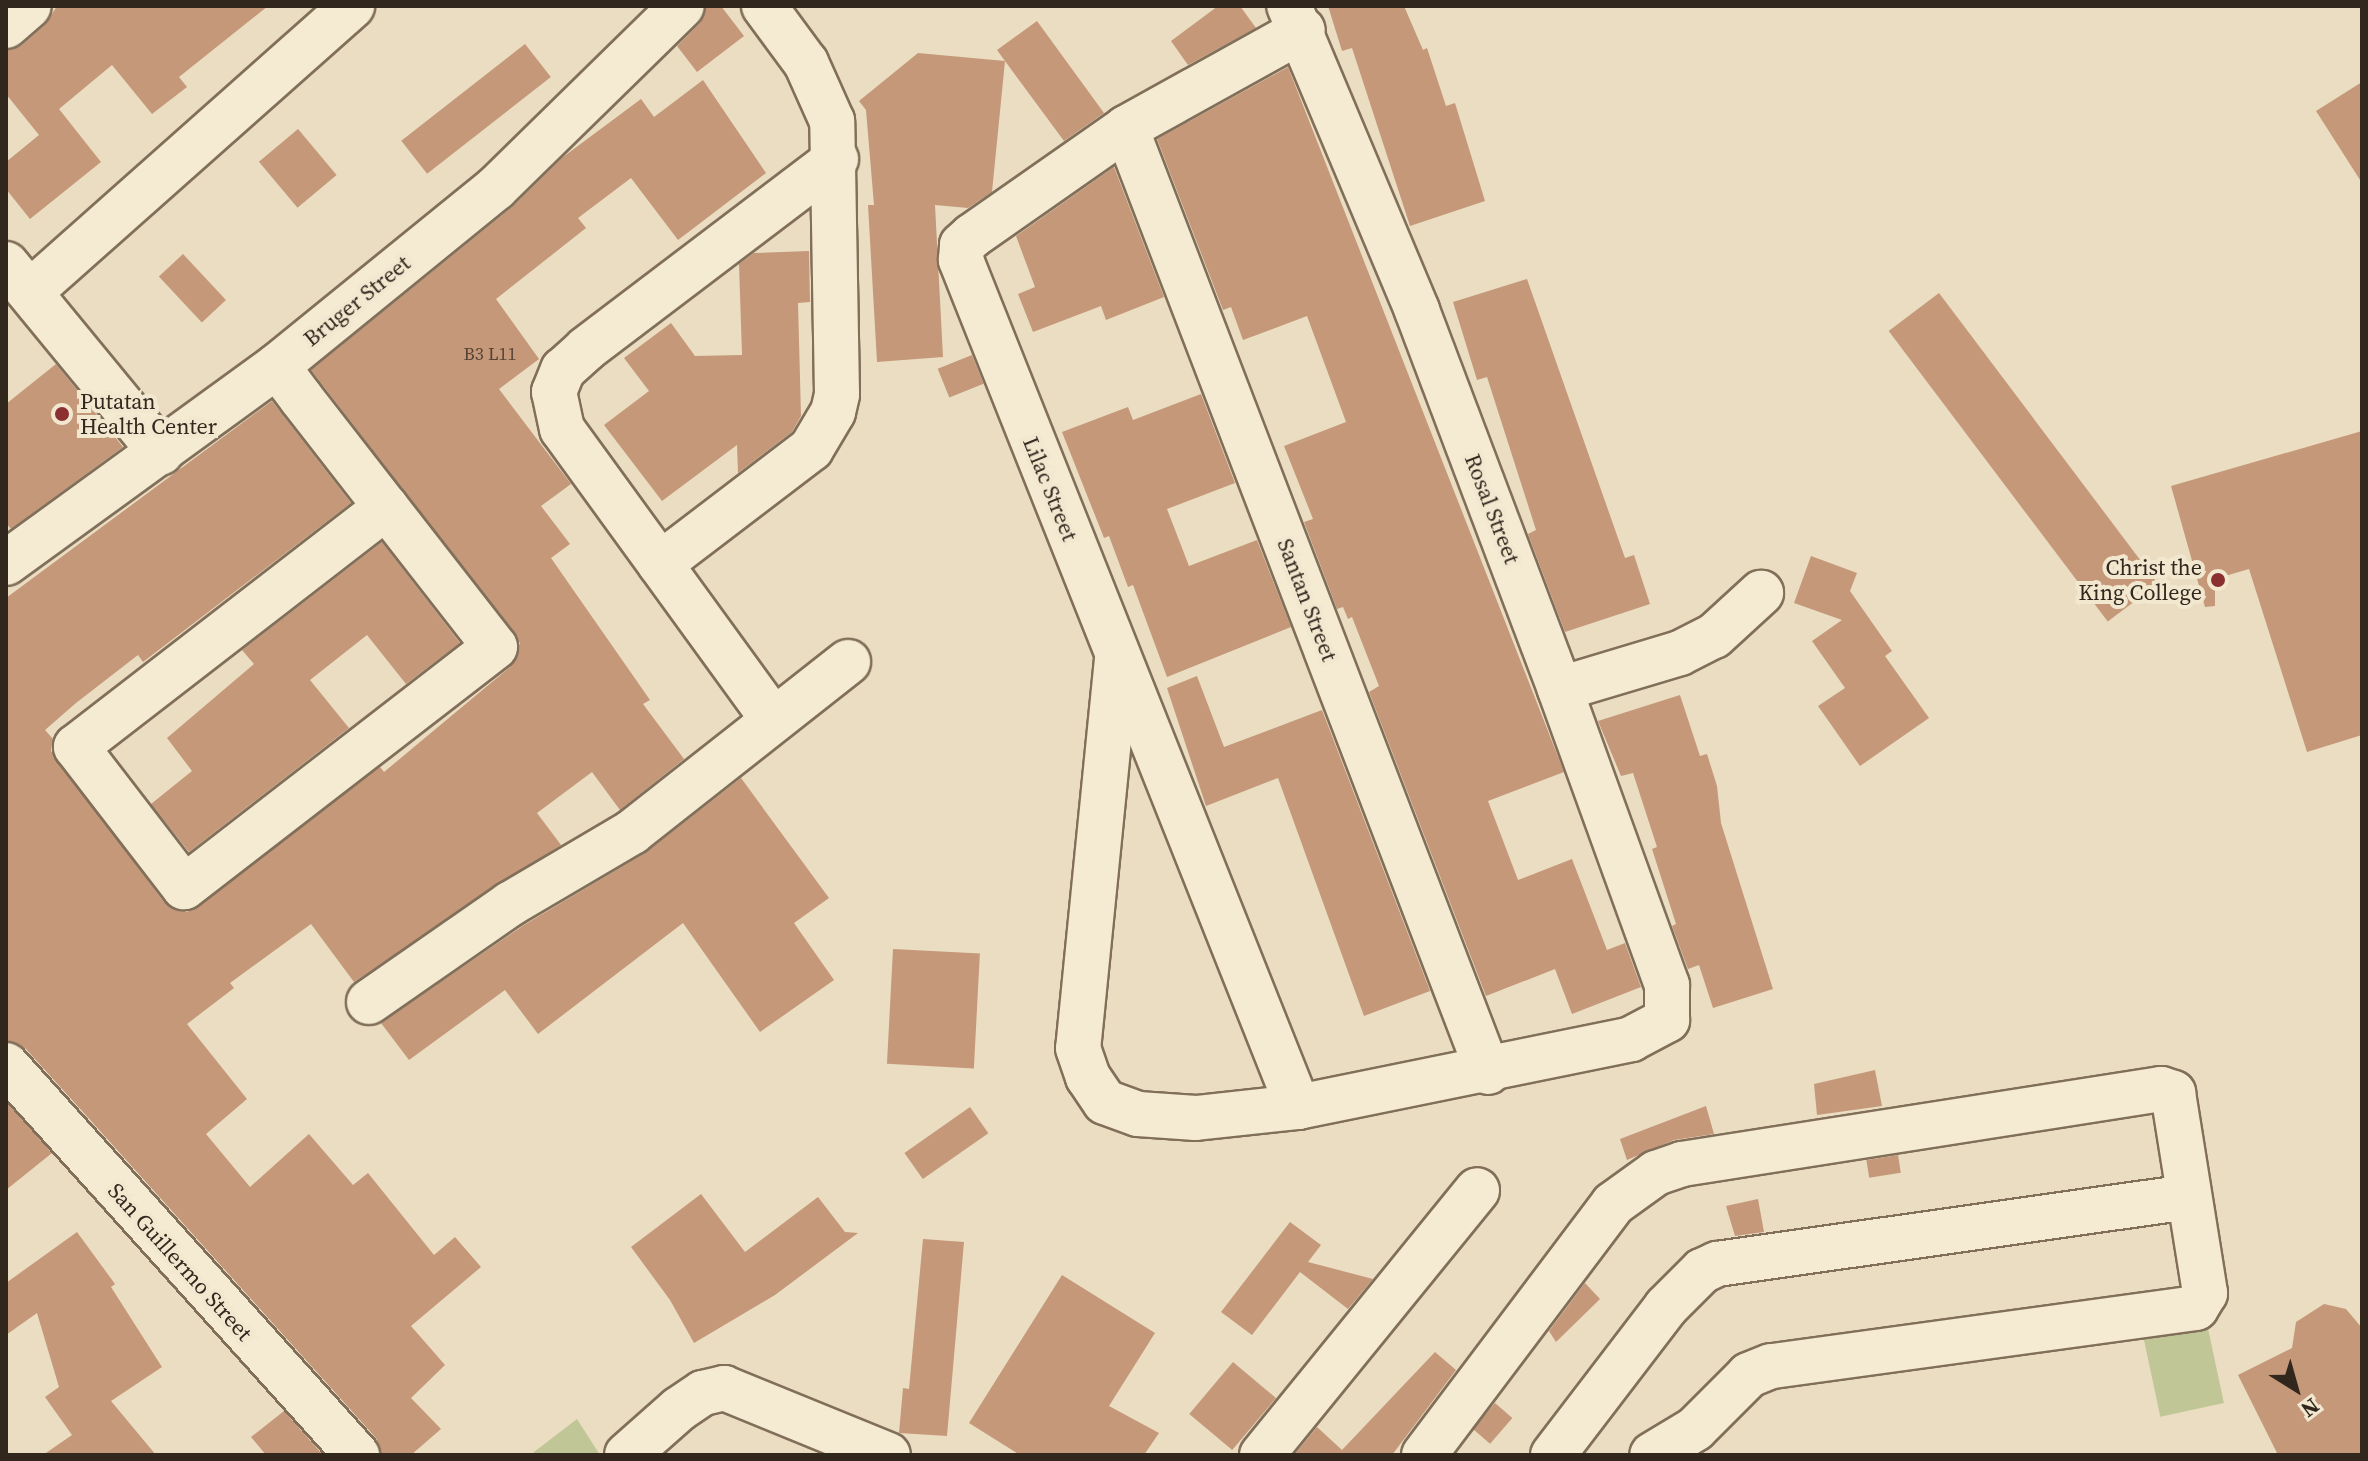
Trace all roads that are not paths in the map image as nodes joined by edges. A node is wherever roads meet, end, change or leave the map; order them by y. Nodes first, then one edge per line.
1 (29, 6) edge
2 (352, 6) edge
3 (682, 6) edge
4 (764, 6) edge
5 (1296, 18) edge
6 (6, 26) edge
7 (1126, 128) junction
8 (836, 159) junction
9 (18, 278) edge
10 (277, 366) junction
11 (161, 453) junction
12 (386, 507) junction
13 (6, 563) edge
14 (660, 564) junction
15 (1761, 593) dead end
16 (1117, 659) junction
17 (848, 662) dead end
18 (1560, 689) junction
19 (772, 718) junction
20 (369, 1002) dead end
21 (6, 1065) edge
22 (1488, 1072) junction
23 (1298, 1107) junction
24 (1477, 1190) dead end
25 (2187, 1197) junction
26 (357, 1455) edge
27 (627, 1455) edge
28 (888, 1455) edge
29 (1262, 1455) edge
30 (1424, 1455) edge
31 (1553, 1455) edge
32 (1652, 1455) edge

1 - 6 street
2 - 9 street
3 - 10 street, Bruger Street
4 - 8 street
5 - 7 street, Lilac Street
5 - 18 street, Rosal Street
7 - 16 street, Lilac Street
7 - 22 street, Santan Street
8 - 14 street
8 - 14 street
9 - 11 street
10 - 11 street, Bruger Street
10 - 12 street
11 - 13 street, Bruger Street
12 - 12 street
14 - 19 street
15 - 18 street
16 - 23 street, Lilac Street
16 - 23 street
17 - 19 street
18 - 22 street, Rosal Street
19 - 20 street
21 - 26 street, San Guillermo Street
22 - 23 street
24 - 29 street
25 - 30 street
25 - 31 street
25 - 32 street
27 - 28 street

